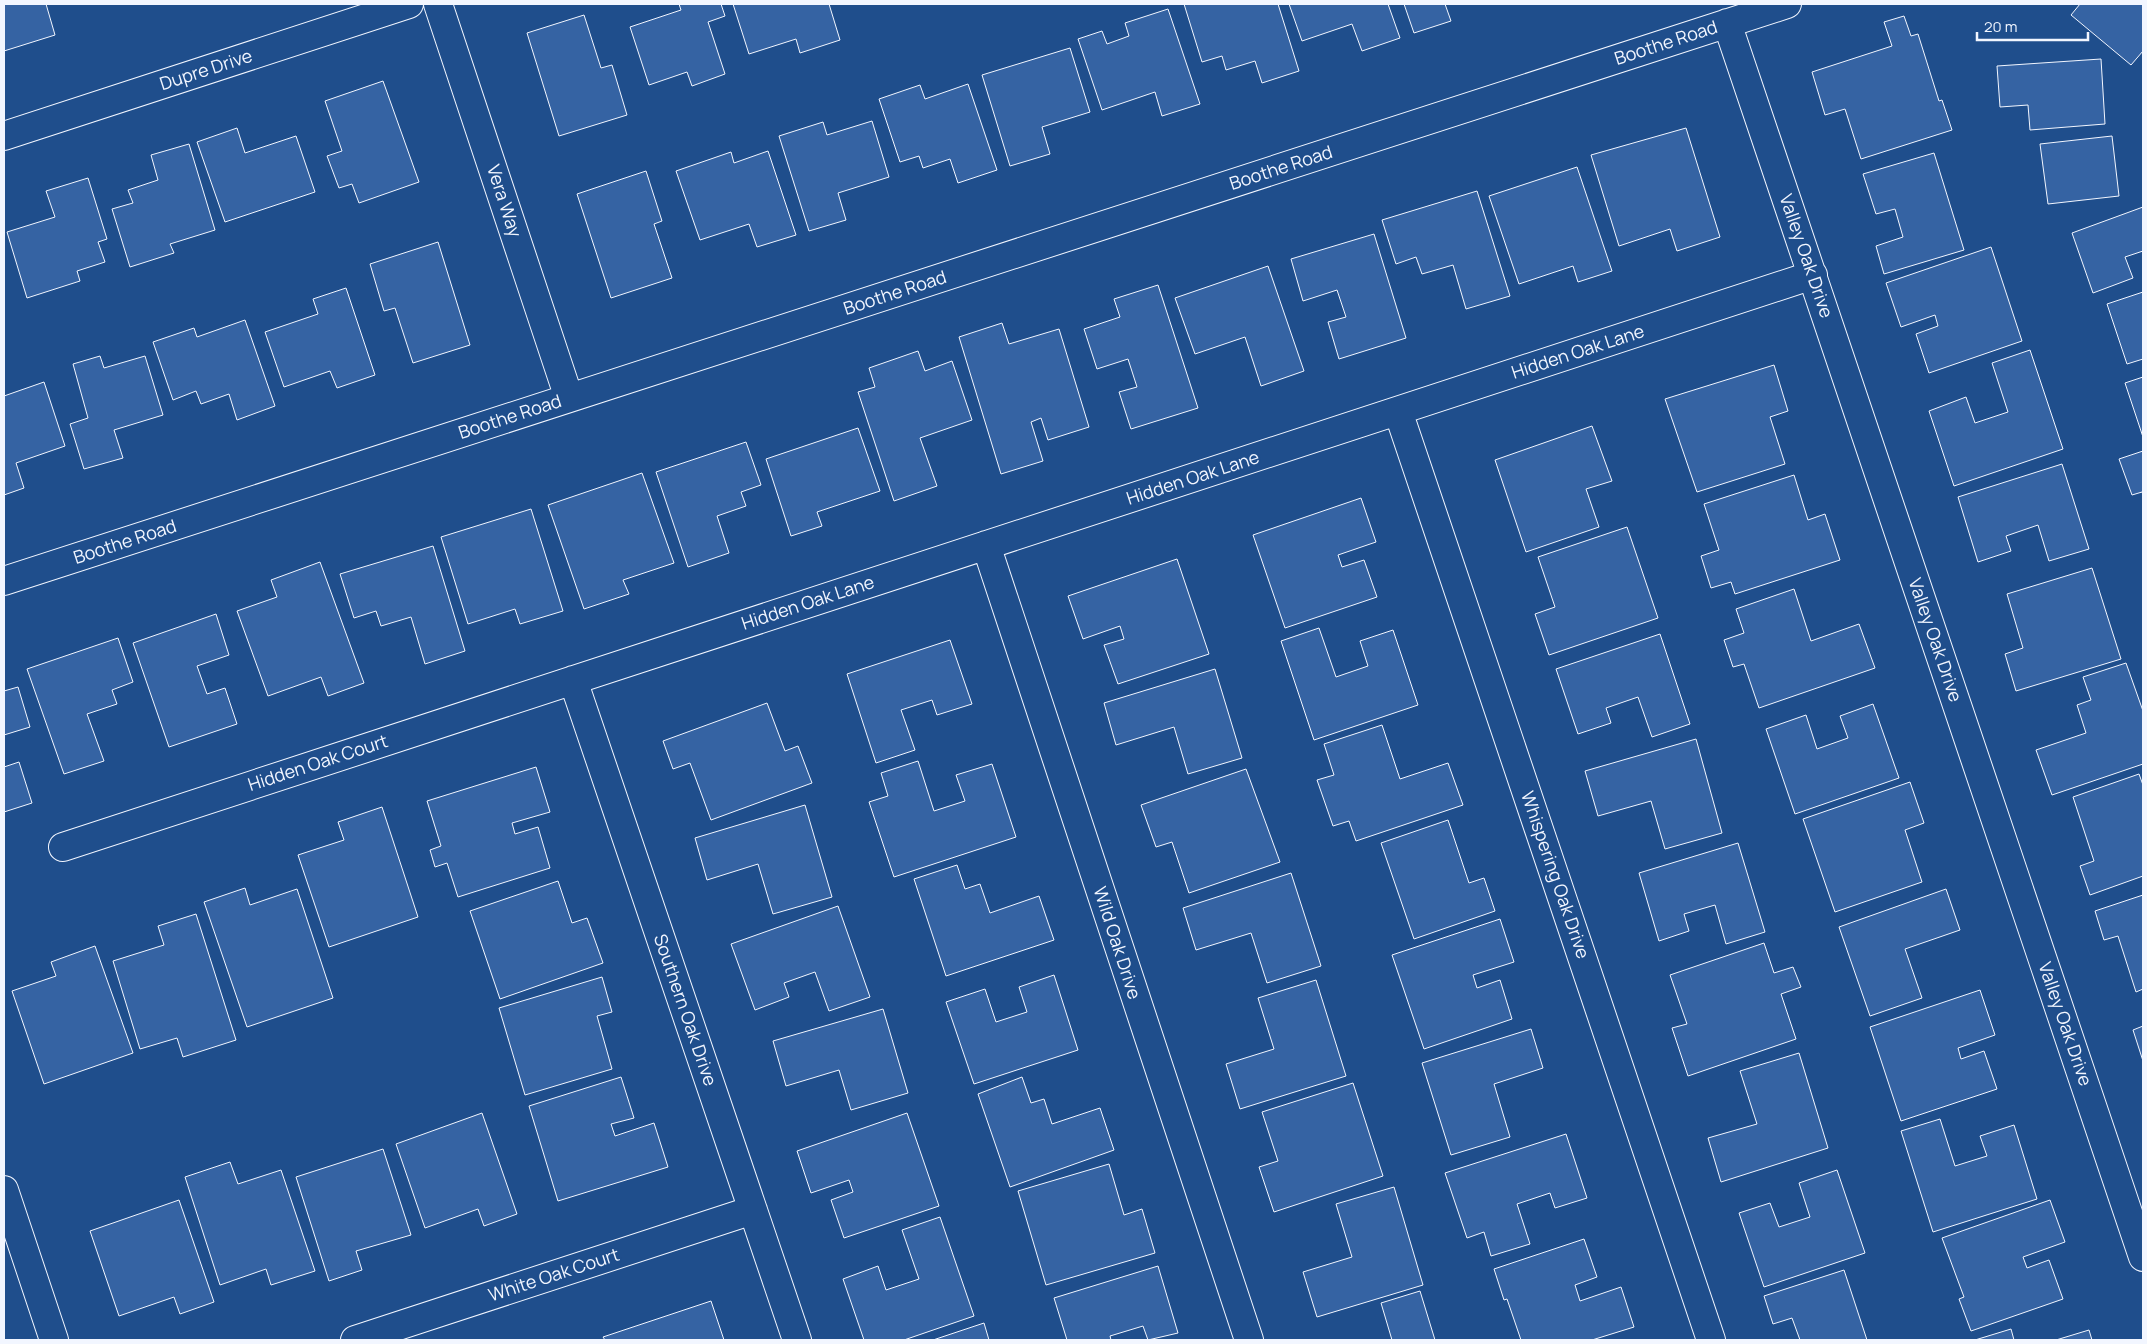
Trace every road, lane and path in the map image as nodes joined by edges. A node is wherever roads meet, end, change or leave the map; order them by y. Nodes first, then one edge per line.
1 (409, 4) edge
2 (438, 4) edge
3 (1787, 4) edge
4 (1727, 23) junction
5 (4, 136) edge
6 (1812, 275) junction
7 (569, 398) junction
8 (1398, 411) junction
9 (986, 545) junction
10 (4, 581) edge
11 (573, 680) junction
12 (63, 846) dead end
13 (4, 1190) edge
14 (753, 1210) junction
15 (2143, 1257) edge
16 (54, 1340) edge
17 (355, 1340) edge
18 (797, 1340) edge
19 (1249, 1340) edge
20 (1711, 1340) edge

1 - 5 street, Dupre Drive
2 - 7 street, Vera Way
3 - 4 street, Boothe Road
4 - 6 street, Valley Oak Drive
4 - 7 street, Boothe Road
6 - 8 street, Hidden Oak Lane
6 - 15 street, Valley Oak Drive
7 - 10 street, Boothe Road
8 - 9 street, Hidden Oak Lane
8 - 20 street, Whispering Oak Drive
9 - 11 street, Hidden Oak Lane
9 - 19 street, Wild Oak Drive
11 - 12 street, Hidden Oak Court
11 - 14 street, Southern Oak Drive
13 - 16 street
14 - 17 street, White Oak Court
14 - 18 street, Southern Oak Drive

